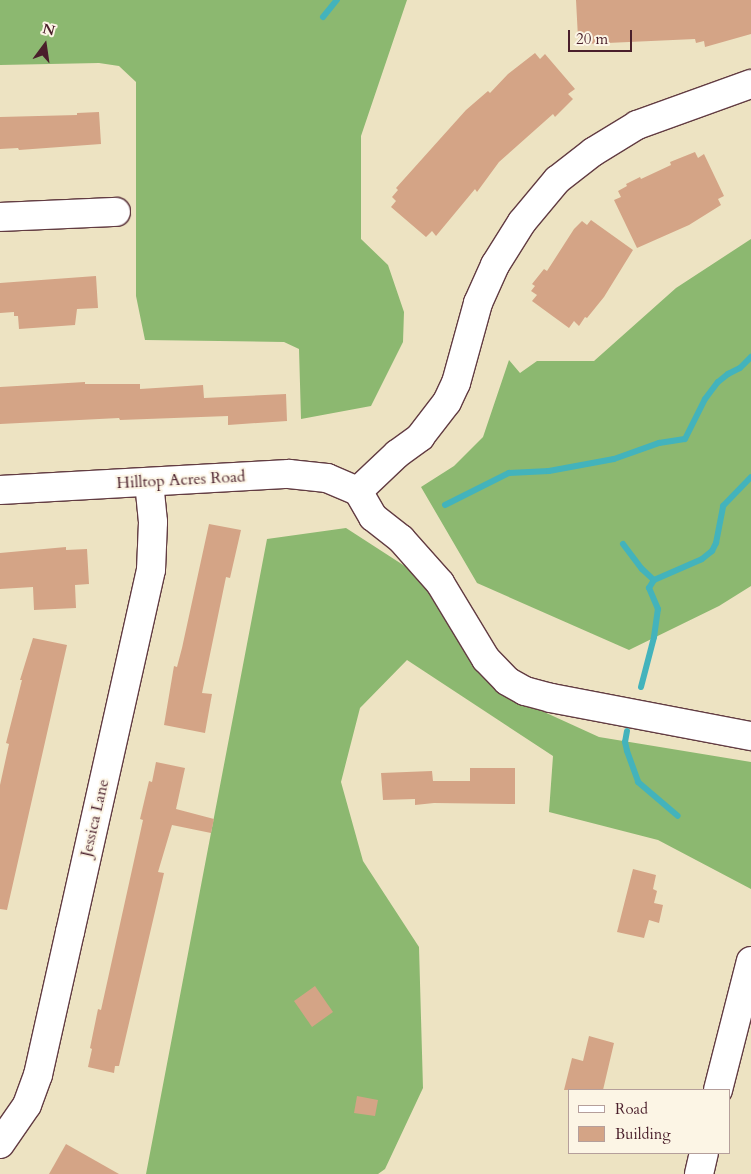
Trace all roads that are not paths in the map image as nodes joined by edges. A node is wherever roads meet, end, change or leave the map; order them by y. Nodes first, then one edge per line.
1 (751, 84) edge
2 (116, 212) dead end
3 (0, 217) edge
4 (149, 482) junction
5 (0, 490) edge
6 (358, 491) junction
7 (751, 736) edge
8 (751, 961) edge
9 (718, 1089) edge
10 (0, 1144) edge
11 (704, 1154) edge
12 (699, 1174) edge

1 - 6 street
2 - 3 street
4 - 5 street, Hilltop Acres Road
4 - 6 street, Hilltop Acres Road
4 - 10 street, Jessica Lane
6 - 7 street
8 - 9 street
11 - 12 street

